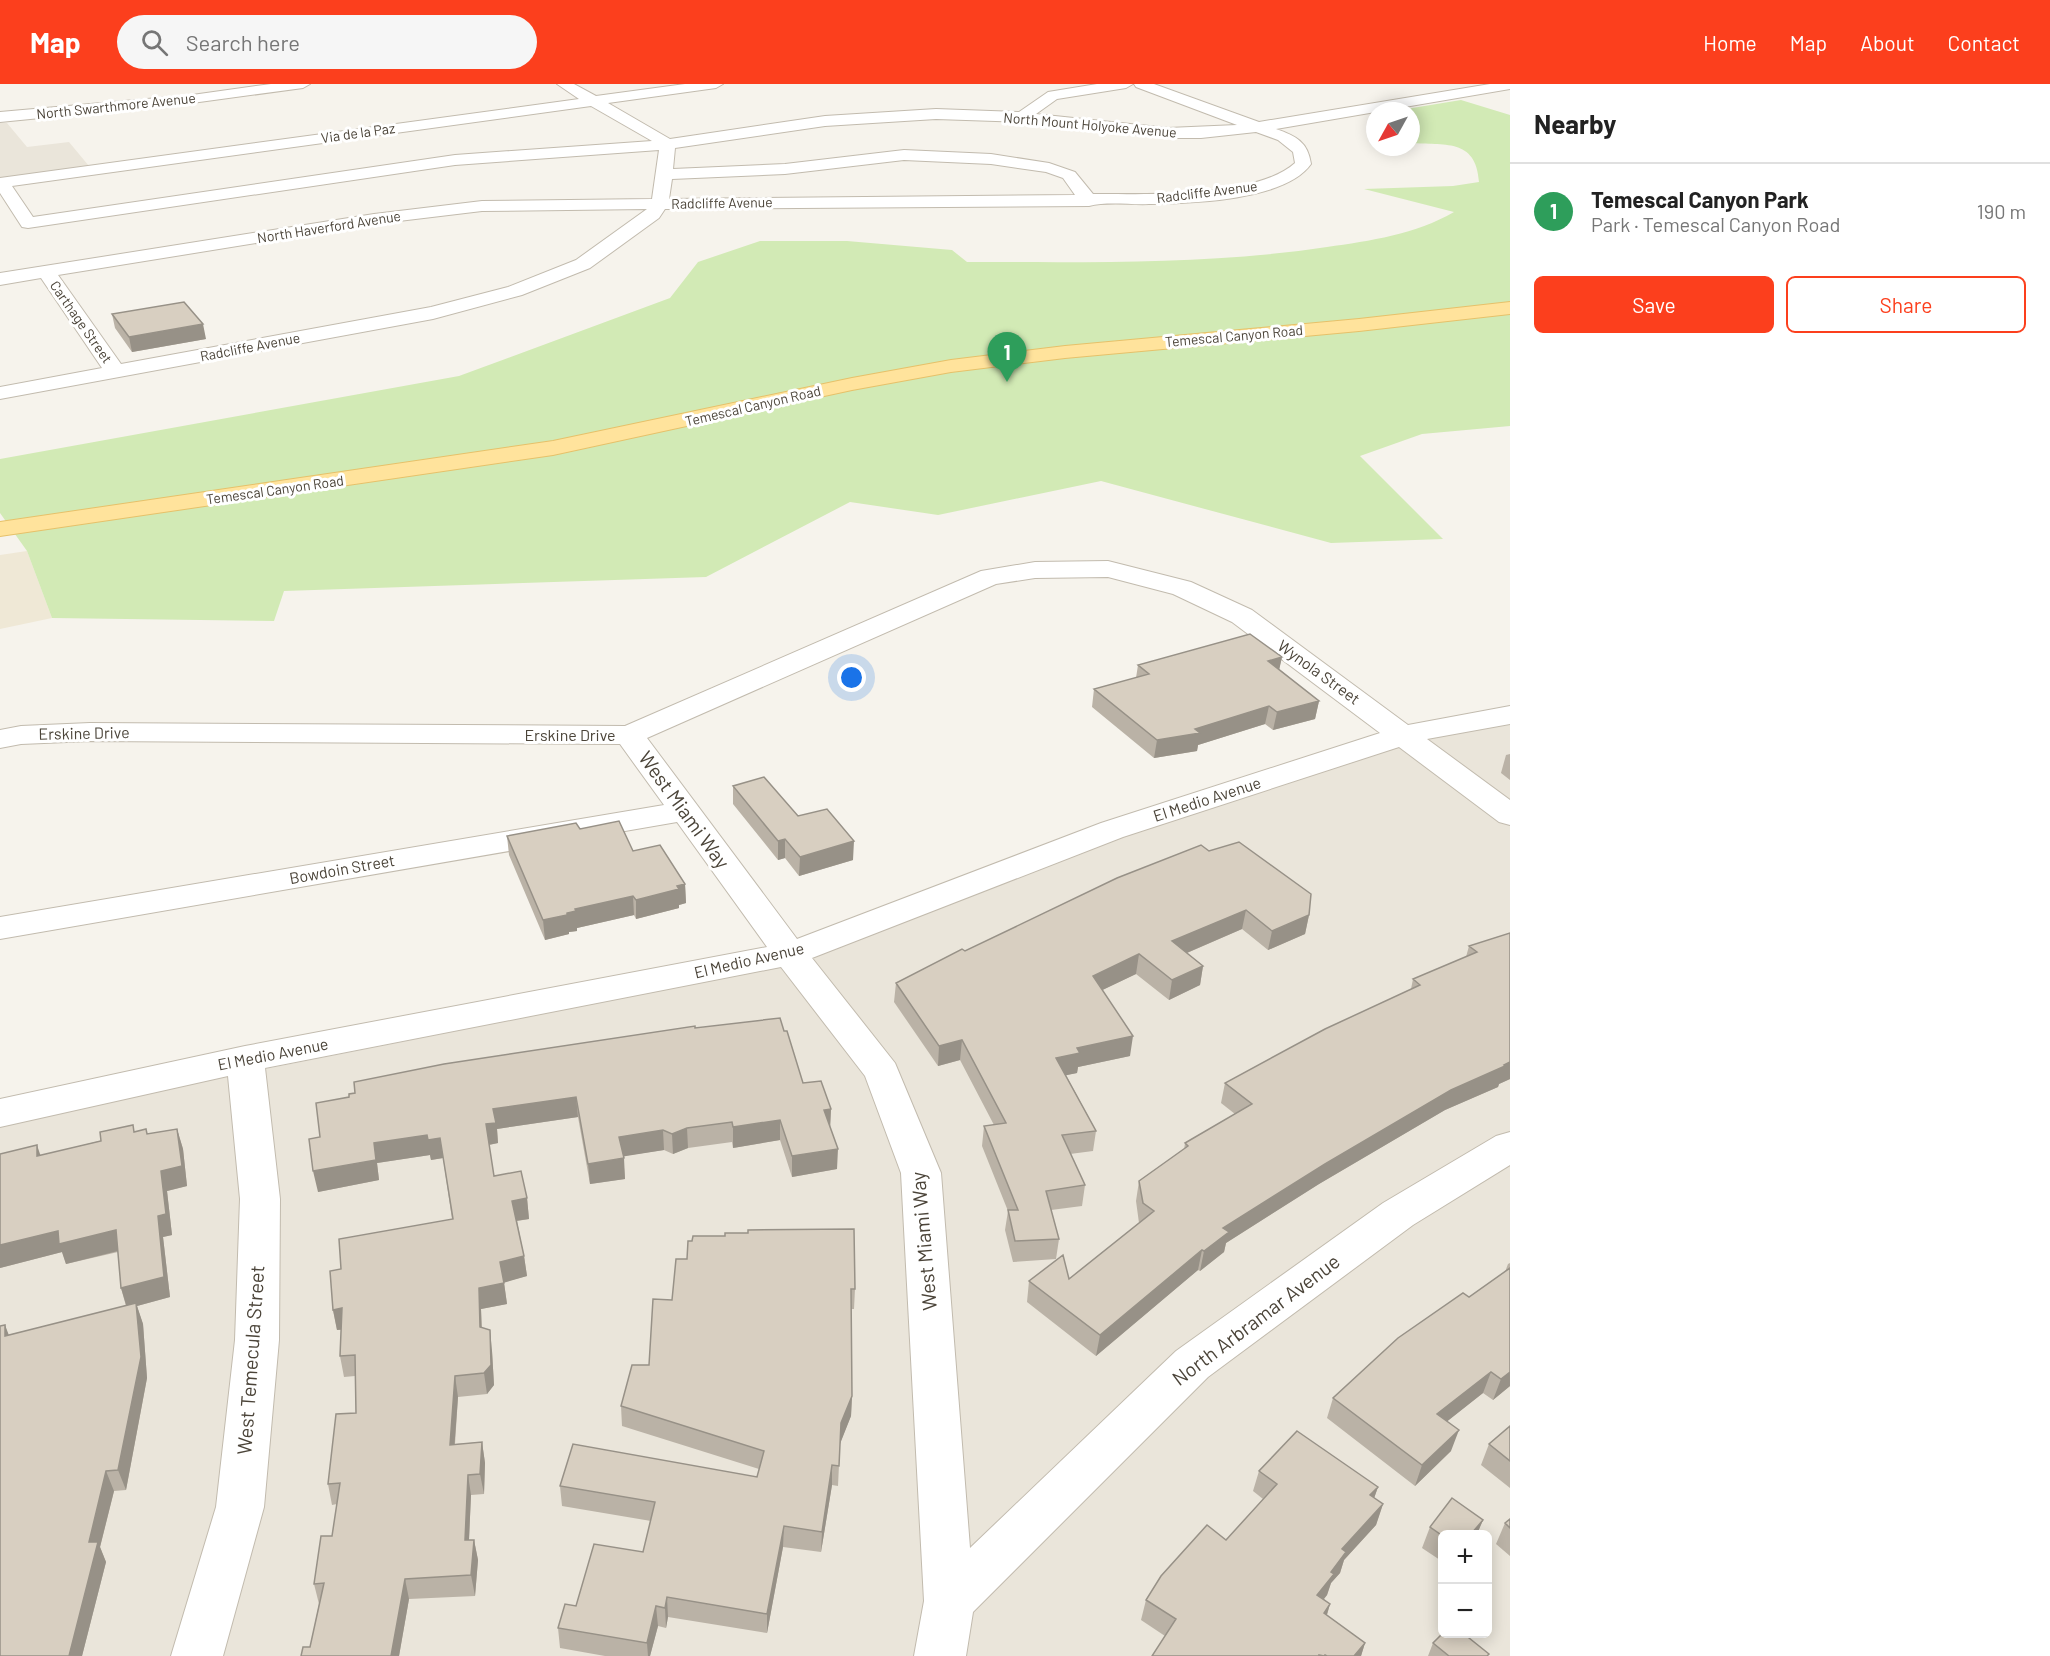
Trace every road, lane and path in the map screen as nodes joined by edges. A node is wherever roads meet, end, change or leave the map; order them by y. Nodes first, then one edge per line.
1 (303, 84) edge
2 (564, 84) edge
3 (716, 84) edge
4 (1125, 84) edge
5 (1141, 84) edge
6 (1445, 84) edge
7 (1510, 84) edge
8 (1467, 91) junction
9 (77, 93) dead end
10 (596, 100) junction
11 (82, 110) junction
12 (0, 117) edge
13 (1023, 117) junction
14 (1260, 127) junction
15 (668, 144) junction
16 (664, 174) junction
17 (1, 183) edge
18 (1089, 201) junction
19 (660, 204) junction
20 (46, 272) junction
21 (0, 279) edge
22 (1510, 308) edge
23 (116, 372) junction
24 (0, 393) edge
25 (0, 529) edge
26 (1108, 569) joint
27 (1510, 715) edge
28 (629, 735) junction
29 (1404, 735) junction
30 (0, 739) edge
31 (684, 811) junction
32 (1510, 815) edge
33 (0, 927) edge
34 (790, 954) junction
35 (245, 1059) junction
36 (0, 1113) edge
37 (1510, 1146) edge
38 (949, 1601) junction
39 (197, 1656) edge
40 (940, 1656) edge

1 - 11 street, North Swarthmore Avenue
2 - 10 street
3 - 10 street, Via de la Paz
4 - 13 street
5 - 14 street
6 - 8 street
7 - 8 street, North Mount Holyoke Avenue
8 - 14 street, North Mount Holyoke Avenue
9 - 11 street
10 - 15 street
10 - 17 street, Via de la Paz
11 - 12 street, North Swarthmore Avenue
13 - 14 street, North Mount Holyoke Avenue
13 - 15 street, North Mount Holyoke Avenue
14 - 18 street, Radcliffe Avenue
15 - 16 street
15 - 17 street, North Mount Holyoke Avenue
16 - 18 street
16 - 19 street
18 - 19 street, Radcliffe Avenue
19 - 20 street, North Haverford Avenue
19 - 23 street, Radcliffe Avenue
20 - 21 street, North Haverford Avenue
20 - 23 street, Carthage Street
22 - 25 main road, Temescal Canyon Road
23 - 24 street, Radcliffe Avenue
26 - 28 street, Erskine Drive
26 - 29 street, Wynola Street
27 - 29 street, El Medio Avenue
28 - 30 street, Erskine Drive
28 - 31 street, West Miami Way
29 - 32 street, Wynola Street
29 - 34 street, El Medio Avenue
31 - 33 street, Bowdoin Street
31 - 34 street, West Miami Way
34 - 35 street, El Medio Avenue
34 - 38 street, West Miami Way
35 - 36 street, El Medio Avenue
35 - 39 street, West Temecula Street
37 - 38 street, North Arbramar Avenue
38 - 40 street, West Miami Way

